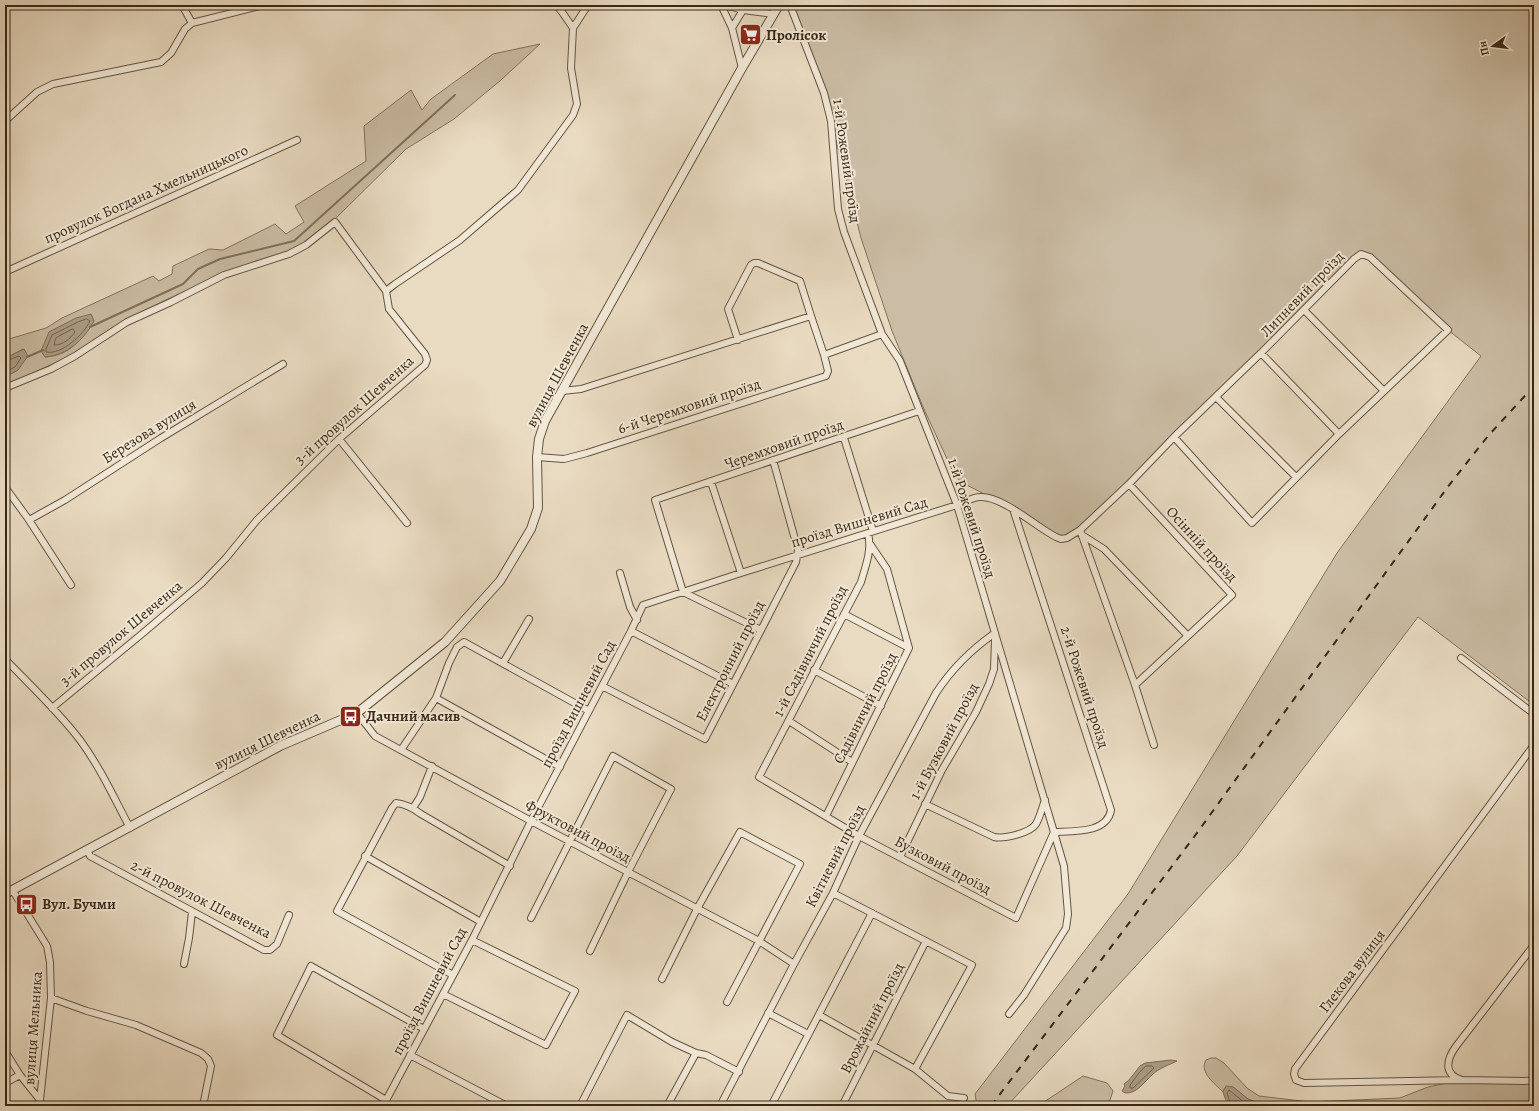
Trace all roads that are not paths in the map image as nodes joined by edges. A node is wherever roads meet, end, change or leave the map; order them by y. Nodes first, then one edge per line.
1 (182, 5) edge
2 (264, 5) edge
3 (556, 5) edge
4 (588, 5) edge
5 (721, 5) edge
6 (725, 5) edge
7 (779, 5) edge
8 (790, 5) edge
9 (743, 10) junction
10 (774, 14) junction
11 (192, 23) junction
12 (573, 28) junction
13 (732, 28) junction
14 (742, 68) junction
15 (5, 121) edge
16 (297, 140) dead end
17 (5, 272) edge
18 (386, 291) junction
19 (1304, 310) junction
20 (811, 316) junction
21 (882, 334) junction
22 (738, 340) junction
23 (1261, 354) junction
24 (824, 355) junction
25 (283, 364) dead end
26 (5, 388) edge
27 (1383, 390) junction
28 (562, 392) junction
29 (1216, 397) junction
30 (920, 411) junction
31 (1339, 434) junction
32 (1174, 437) junction
33 (844, 438) junction
34 (338, 439) junction
35 (537, 457) junction
36 (773, 460) junction
37 (1296, 477) junction
38 (711, 482) junction
39 (1129, 484) junction
40 (5, 487) edge
41 (957, 505) junction
42 (1013, 509) junction
43 (29, 520) junction
44 (407, 523) dead end
45 (870, 532) junction
46 (1081, 532) junction
47 (870, 544) junction
48 (797, 555) junction
49 (620, 573) dead end
50 (741, 573) junction
51 (71, 585) dead end
52 (683, 592) junction
53 (844, 614) junction
54 (529, 619) dead end
55 (637, 620) junction
56 (761, 630) junction
57 (631, 631) junction
58 (995, 633) junction
59 (1187, 636) junction
60 (909, 648) junction
61 (1461, 658) dead end
62 (5, 659) edge
63 (503, 663) junction
64 (814, 670) junction
65 (733, 684) junction
66 (1135, 684) junction
67 (602, 686) junction
68 (436, 698) junction
69 (881, 706) junction
70 (52, 708) junction
71 (589, 711) junction
72 (357, 713) junction
73 (1534, 714) edge
74 (789, 721) junction
75 (1534, 745) edge
76 (1154, 746) dead end
77 (401, 750) junction
78 (852, 762) junction
79 (432, 766) junction
80 (560, 767) junction
81 (759, 777) joint
82 (1046, 800) junction
83 (925, 804) junction
84 (412, 808) junction
85 (826, 816) junction
86 (531, 821) junction
87 (130, 828) junction
88 (1054, 832) junction
89 (859, 836) junction
90 (570, 841) junction
91 (87, 850) junction
92 (365, 856) junction
93 (900, 858) junction
94 (510, 866) junction
95 (628, 872) junction
96 (9, 892) edge
97 (833, 893) junction
98 (697, 909) junction
99 (192, 912) junction
100 (872, 913) junction
101 (289, 915) dead end
102 (531, 918) dead end
103 (481, 922) junction
104 (472, 940) junction
105 (759, 941) junction
106 (926, 941) junction
107 (1534, 945) edge
108 (590, 951) dead end
109 (184, 964) dead end
110 (794, 964) junction
111 (453, 975) junction
112 (662, 979) dead end
113 (443, 994) junction
114 (51, 998) junction
115 (727, 1002) dead end
116 (768, 1013) junction
117 (1009, 1014) dead end
118 (819, 1015) junction
119 (424, 1029) junction
120 (808, 1034) junction
121 (873, 1045) junction
122 (5, 1051) edge
123 (696, 1053) junction
124 (410, 1055) junction
125 (915, 1069) junction
126 (739, 1072) junction
127 (20, 1075) junction
128 (1462, 1080) junction
129 (1534, 1081) edge
130 (5, 1083) edge
131 (964, 1098) dead end
132 (41, 1103) edge
133 (385, 1103) edge
134 (203, 1106) edge
135 (508, 1106) edge
136 (580, 1106) edge
137 (667, 1106) edge
138 (720, 1106) edge
139 (771, 1106) edge
140 (842, 1106) edge

1 - 11 street
2 - 11 street
3 - 12 street
4 - 12 street
5 - 13 street
6 - 9 street
7 - 10 street, вулиця Шевченка
8 - 21 street, 1-й Рожевий проїзд
9 - 10 street
9 - 13 street
10 - 14 street, вулиця Шевченка
11 - 15 street
12 - 18 street
13 - 14 street
14 - 28 street, вулиця Шевченка
16 - 17 street, провулок Богдана Хмельницького
18 - 26 street
18 - 34 street, 3-й провулок Шевченка
19 - 23 street, Липневий проїзд
19 - 27 street
19 - 27 street, Липневий проїзд
20 - 22 street
20 - 22 street, 6-й Черемховий проїзд
20 - 24 street, 6-й Черемховий проїзд
21 - 24 street
21 - 30 street, 1-й Рожевий проїзд
22 - 28 street
23 - 29 street, Липневий проїзд
23 - 31 street
24 - 35 street, 6-й Черемховий проїзд
25 - 43 street, Березова вулиця
27 - 31 street, Липневий проїзд
28 - 35 street, вулиця Шевченка
29 - 32 street, Липневий проїзд
29 - 37 street
30 - 33 street, Черемховий проїзд
30 - 41 street, 1-й Рожевий проїзд
31 - 37 street, Липневий проїзд
32 - 37 street, Липневий проїзд
32 - 39 street, Липневий проїзд
33 - 36 street, Черемховий проїзд
33 - 45 street, 1-й Садівничий проїзд
34 - 44 street
34 - 70 street, 3-й провулок Шевченка
35 - 72 street, вулиця Шевченка
36 - 38 street, Черемховий проїзд
36 - 48 street
38 - 50 street
38 - 52 street, Черемховий проїзд
39 - 46 street, Липневий проїзд
39 - 59 street, Осінній проїзд
40 - 43 street
41 - 42 street, Липневий проїзд
41 - 45 street, проїзд Вишневий Сад
41 - 58 street, 1-й Рожевий проїзд
42 - 46 street, Липневий проїзд
42 - 88 street, 2-й Рожевий проїзд
43 - 51 street
45 - 47 street, 1-й Садівничий проїзд
45 - 48 street, проїзд Вишневий Сад
46 - 59 street
46 - 66 street
47 - 53 street, 1-й Садівничий проїзд
47 - 60 street, Садівничий проїзд
48 - 50 street, проїзд Вишневий Сад
48 - 56 street, Електронний проїзд
49 - 55 street
50 - 52 street, проїзд Вишневий Сад
52 - 55 street, проїзд Вишневий Сад
52 - 56 street
53 - 60 street
53 - 64 street, 1-й Садівничий проїзд
54 - 63 street
55 - 57 street, проїзд Вишневий Сад
56 - 65 street, Електронний проїзд
57 - 65 street
57 - 67 street, проїзд Вишневий Сад
58 - 82 street, 1-й Рожевий проїзд
58 - 83 street, 1-й Бузковий проїзд
58 - 89 street, Квітневий проїзд
59 - 66 street, Осінній проїзд
60 - 69 street, Садівничий проїзд
61 - 73 street
62 - 70 street
63 - 68 street
63 - 71 street
64 - 69 street
64 - 74 street, 1-й Садівничий проїзд
65 - 67 street, Електронний проїзд
66 - 76 street
67 - 71 street, проїзд Вишневий Сад
68 - 77 street
68 - 80 street
69 - 78 street, Садівничий проїзд
70 - 87 street
71 - 80 street, проїзд Вишневий Сад
72 - 77 street, Фруктовий проїзд
72 - 87 street, вулиця Шевченка
74 - 78 street
74 - 81 street, 1-й Садівничий проїзд
75 - 128 street, Глекова вулиця
77 - 79 street, Фруктовий проїзд
78 - 85 street, Садівничий проїзд
79 - 84 street
79 - 86 street, Фруктовий проїзд
80 - 86 street, проїзд Вишневий Сад
81 - 85 street, Бузковий проїзд
82 - 83 street
82 - 88 street, 1-й Рожевий проїзд
83 - 93 street, 1-й Бузковий проїзд
84 - 92 street
84 - 94 street
85 - 89 street, Бузковий проїзд
86 - 90 street, Фруктовий проїзд
86 - 94 street, проїзд Вишневий Сад
87 - 91 street, вулиця Шевченка
88 - 93 street, Бузковий проїзд
88 - 117 street, 1-й Рожевий проїзд
89 - 93 street, Бузковий проїзд
89 - 97 street, Квітневий проїзд
90 - 95 street, Фруктовий проїзд
90 - 95 street
90 - 102 street
91 - 96 street, вулиця Шевченка
91 - 99 street, 2-й провулок Шевченка
92 - 103 street
92 - 111 street
94 - 103 street, проїзд Вишневий Сад
95 - 98 street, Фруктовий проїзд
95 - 108 street
96 - 114 street, вулиця Мельника
97 - 100 street
97 - 110 street, Квітневий проїзд
98 - 105 street, Фруктовий проїзд
98 - 105 street
98 - 112 street
99 - 101 street, 2-й провулок Шевченка
99 - 109 street
100 - 106 street
100 - 118 street
103 - 104 street, проїзд Вишневий Сад
104 - 111 street, проїзд Вишневий Сад
104 - 113 street
105 - 110 street, Фруктовий проїзд
105 - 115 street
106 - 121 street, Врожайний проїзд
106 - 125 street
107 - 128 street
110 - 116 street, Квітневий проїзд
111 - 113 street, проїзд Вишневий Сад
113 - 119 street, проїзд Вишневий Сад
114 - 132 street, вулиця Мельника
114 - 134 street
116 - 120 street
116 - 126 street, Квітневий проїзд
118 - 120 street
118 - 121 street
119 - 124 street, проїзд Вишневий Сад
119 - 133 street
120 - 139 street
121 - 125 street
121 - 140 street, Врожайний проїзд
122 - 127 street
123 - 126 street
123 - 136 street
123 - 137 street
124 - 133 street, проїзд Вишневий Сад
124 - 135 street
125 - 131 street
126 - 138 street, Квітневий проїзд
127 - 130 street
127 - 132 street
128 - 129 street

